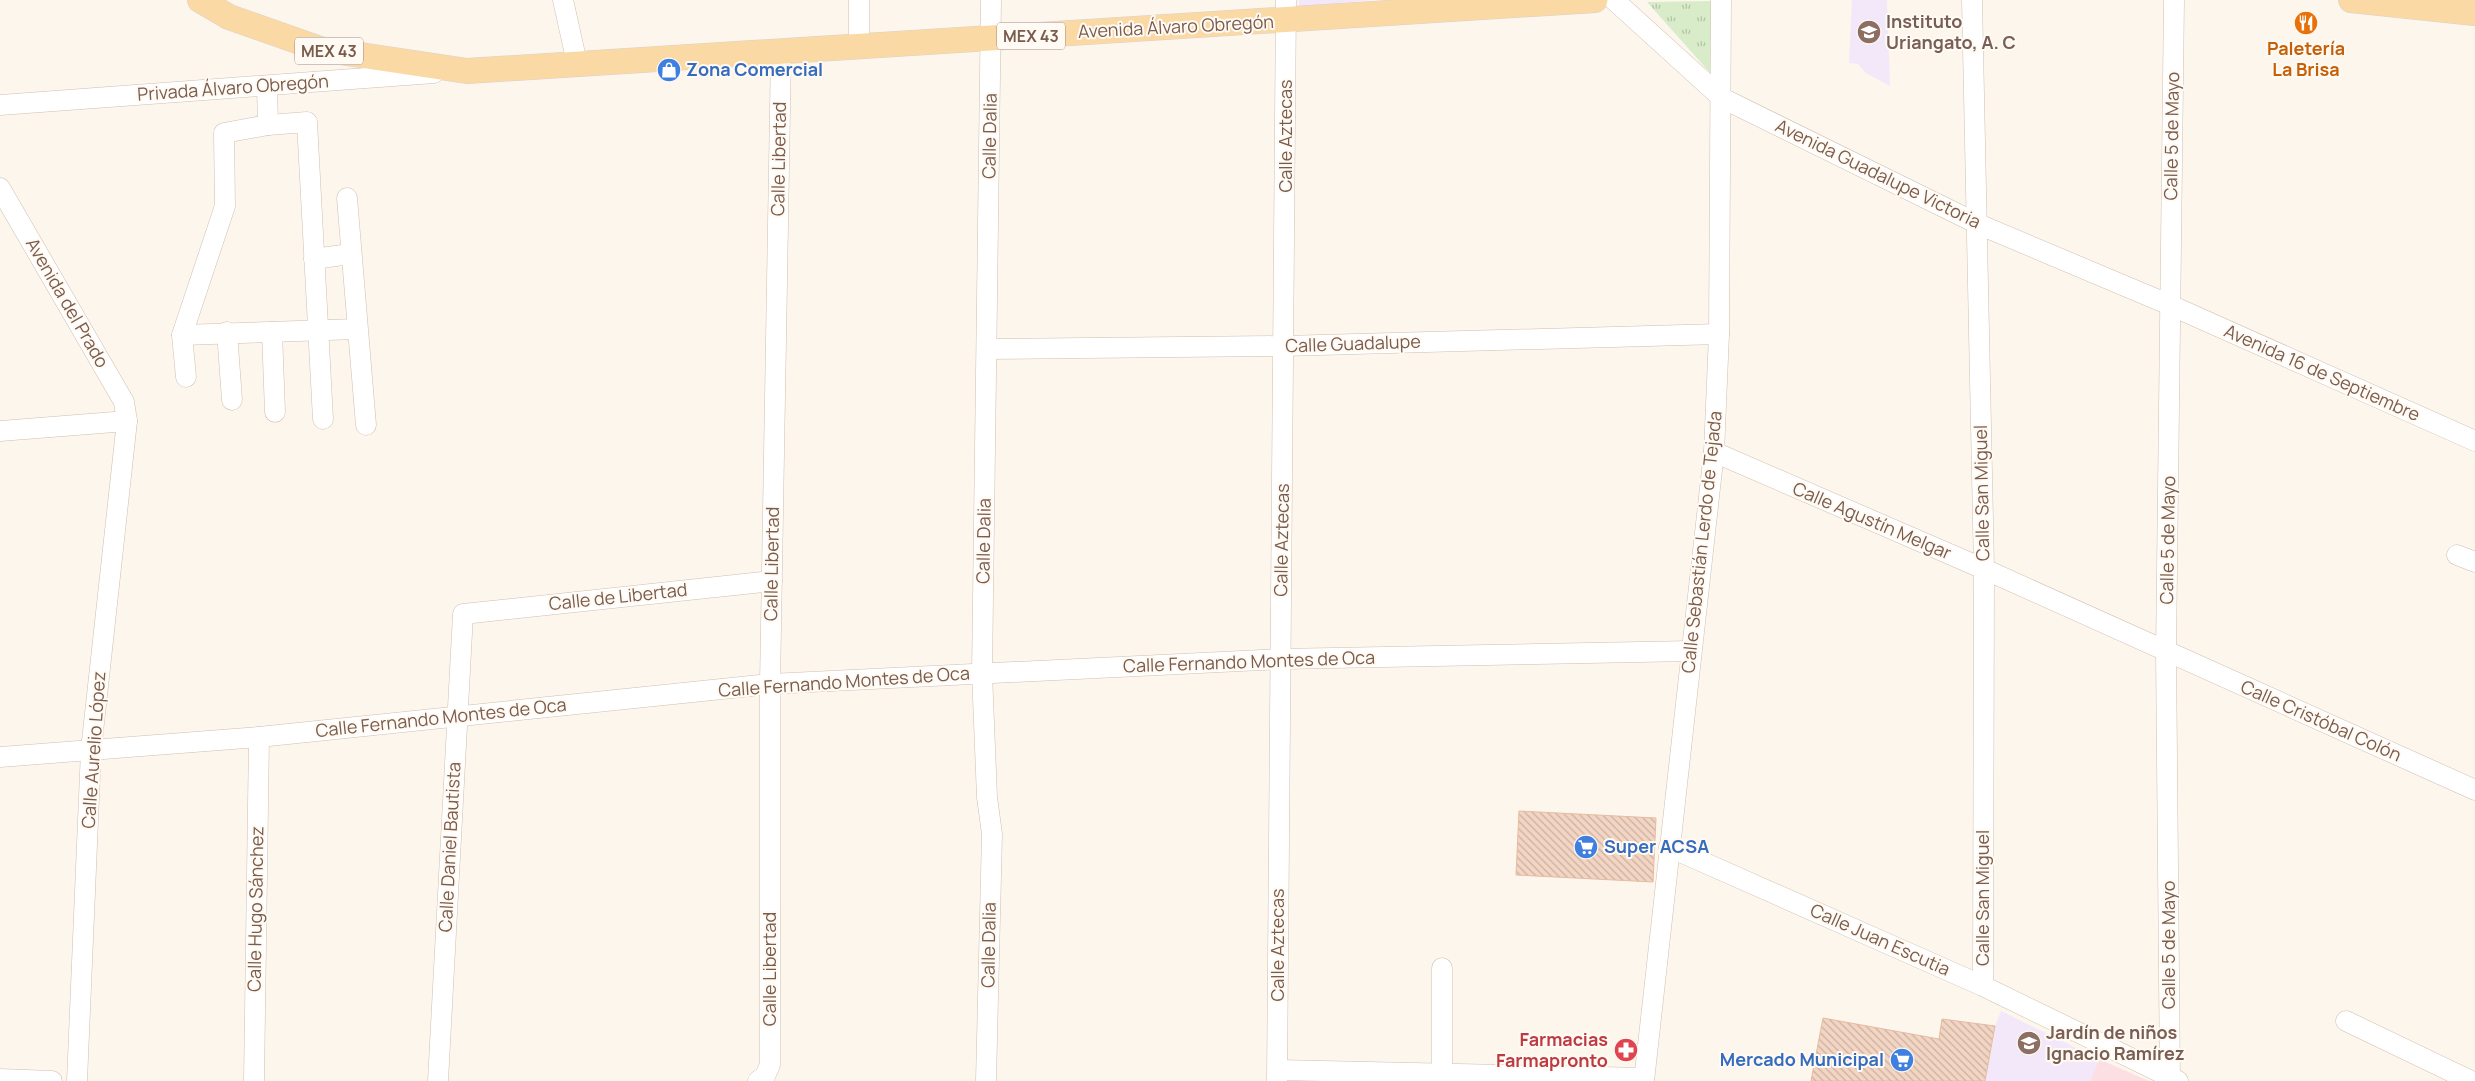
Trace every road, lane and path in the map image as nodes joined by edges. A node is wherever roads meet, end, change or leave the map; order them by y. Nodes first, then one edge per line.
1 (200, 0) edge
2 (563, 0) edge
3 (859, 0) edge
4 (991, 0) edge
5 (1595, 0) edge
6 (1614, 0) edge
7 (1722, 0) edge
8 (1972, 0) edge
9 (2174, 0) edge
10 (2351, 0) edge
11 (1286, 10) edge
12 (2475, 13) edge
13 (991, 38) junction
14 (859, 46) junction
15 (781, 52) junction
16 (577, 63) junction
17 (467, 70) junction
18 (267, 86) junction
19 (1722, 98) junction
20 (0, 105) edge
21 (268, 125) junction
22 (0, 188) edge
23 (347, 198) dead end
24 (1978, 224) junction
25 (350, 254) junction
26 (314, 259) junction
27 (2170, 305) junction
28 (357, 329) junction
29 (317, 331) junction
30 (227, 332) junction
31 (272, 332) junction
32 (1719, 334) junction
33 (182, 335) junction
34 (1284, 346) junction
35 (988, 349) junction
36 (186, 377) dead end
37 (232, 400) dead end
38 (275, 412) dead end
39 (323, 419) dead end
40 (127, 421) junction
41 (366, 425) dead end
42 (0, 431) edge
43 (2475, 441) edge
44 (1714, 452) junction
45 (1984, 569) junction
46 (772, 581) junction
47 (463, 614) joint
48 (1691, 651) junction
49 (2166, 652) junction
50 (1280, 659) junction
51 (982, 674) junction
52 (770, 684) junction
53 (456, 716) junction
54 (259, 737) junction
55 (91, 750) junction
56 (0, 757) edge
57 (2475, 790) edge
58 (1670, 847) junction
59 (1442, 968) dead end
60 (1983, 986) junction
61 (2346, 1021) dead end
62 (1442, 1073) junction
63 (1278, 1075) edge
64 (0, 1079) edge
65 (762, 1079) edge
66 (1644, 1079) edge
67 (2173, 1080) edge
68 (52, 1081) edge
69 (77, 1081) edge
70 (254, 1081) edge
71 (438, 1081) edge
72 (986, 1081) edge
73 (2471, 1081) edge

1 - 17 main road, Avenida Álvaro Obregón / MEX 43
2 - 16 street
3 - 14 street
4 - 13 street, Calle Dalia
5 - 11 main road, Avenida Álvaro Obregón / MEX 43
6 - 19 street, Avenida Guadalupe Victoria
7 - 19 street, Calle Sebastián Lerdo de Tejada
8 - 24 street, Calle San Miguel
9 - 27 street, Calle 5 de Mayo
10 - 12 main road
11 - 13 main road, Avenida Álvaro Obregón / MEX 43
11 - 34 street, Calle Aztecas
13 - 14 main road, Avenida Álvaro Obregón / MEX 43
13 - 35 street, Calle Dalia
14 - 15 main road, Avenida Álvaro Obregón / MEX 43
15 - 16 main road, Avenida Álvaro Obregón / MEX 43
15 - 46 street, Calle Libertad
16 - 17 main road, Avenida Álvaro Obregón / MEX 43
17 - 18 street, Privada Álvaro Obregón
18 - 20 street, Privada Álvaro Obregón
18 - 21 street
19 - 24 street, Avenida Guadalupe Victoria
19 - 32 street, Calle Sebastián Lerdo de Tejada
21 - 26 street
21 - 33 street
22 - 40 street, Avenida del Prado
23 - 25 street
24 - 27 street, Avenida Guadalupe Victoria
24 - 45 street, Calle San Miguel
25 - 26 street
25 - 28 street
26 - 29 street
27 - 43 street, Avenida 16 de Septiembre
27 - 49 street, Calle 5 de Mayo
28 - 29 street
28 - 41 street
29 - 31 street
29 - 39 street
30 - 31 street
30 - 33 street
30 - 37 street
31 - 38 street
32 - 34 street, Calle Guadalupe
32 - 44 street, Calle Sebastián Lerdo de Tejada
33 - 36 street
34 - 35 street, Calle Guadalupe
34 - 50 street, Calle Aztecas
35 - 51 street, Calle Dalia
40 - 42 street
40 - 55 street, Calle Aurelio López
44 - 45 street, Calle Agustín Melgar
44 - 48 street, Calle Sebastián Lerdo de Tejada
45 - 49 street, Calle Agustín Melgar
45 - 60 street, Calle San Miguel
46 - 47 street, Calle de Libertad
46 - 52 street, Calle Libertad
47 - 53 street, Calle Daniel Bautista
48 - 50 street, Calle Fernando Montes de Oca
48 - 58 street, Calle Sebastián Lerdo de Tejada
49 - 57 street, Calle Cristóbal Colón
49 - 67 street, Calle 5 de Mayo
50 - 51 street, Calle Fernando Montes de Oca
50 - 63 street, Calle Aztecas
51 - 52 street, Calle Fernando Montes de Oca
51 - 72 street, Calle Dalia
52 - 53 street, Calle Fernando Montes de Oca
52 - 65 street, Calle Libertad
53 - 54 street, Calle Fernando Montes de Oca
53 - 71 street, Calle Daniel Bautista
54 - 55 street, Calle Fernando Montes de Oca
54 - 70 street, Calle Hugo Sánchez
55 - 56 street, Calle Fernando Montes de Oca
55 - 69 street, Calle Aurelio López
58 - 60 street, Calle Juan Escutia
58 - 66 street, Calle Sebastián Lerdo de Tejada
59 - 62 street
60 - 67 street, Calle Juan Escutia
61 - 73 street
62 - 63 street
62 - 66 street
64 - 68 street

